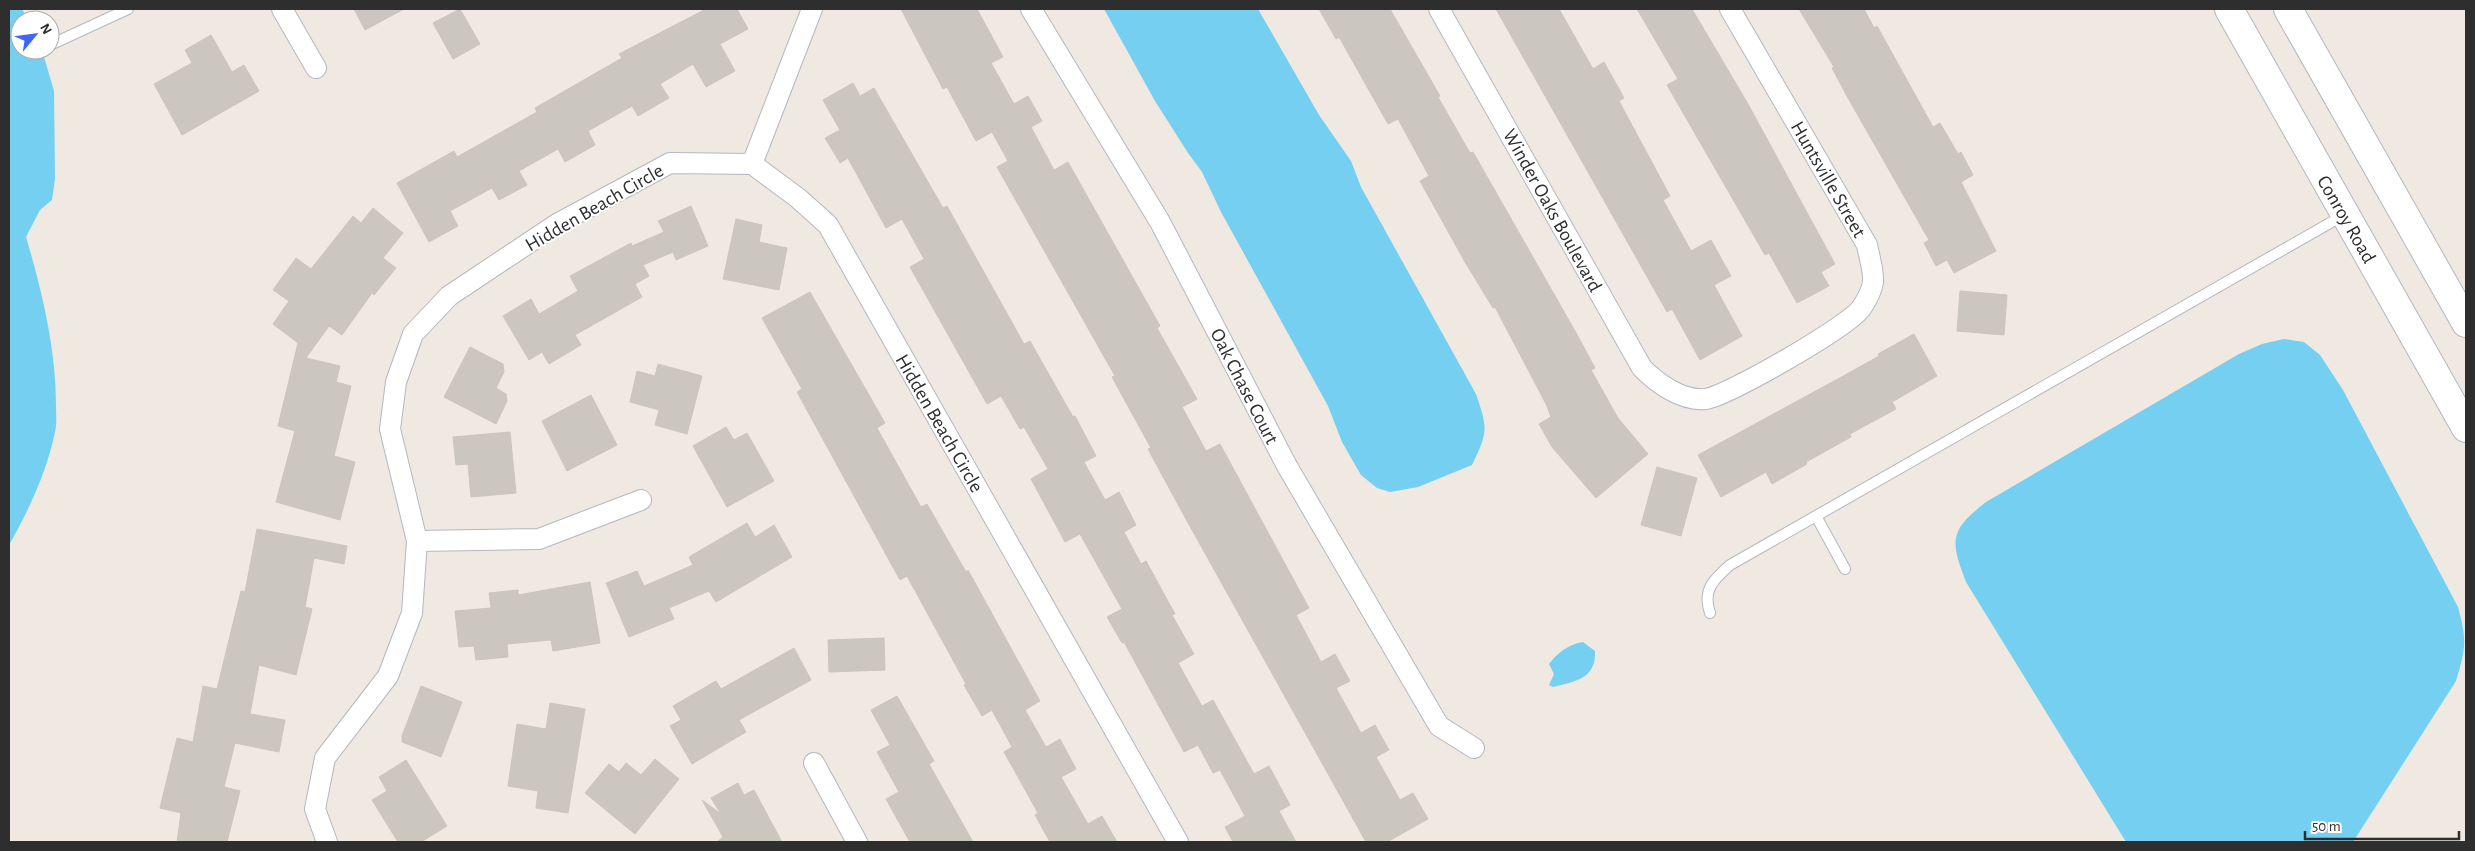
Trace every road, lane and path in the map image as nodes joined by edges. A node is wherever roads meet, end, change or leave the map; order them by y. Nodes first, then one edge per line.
1 (128, 9) edge
2 (282, 9) edge
3 (812, 9) edge
4 (1031, 9) edge
5 (1439, 9) edge
6 (1730, 9) edge
7 (2229, 9) edge
8 (2288, 9) edge
9 (60, 40) edge
10 (316, 68) dead end
11 (752, 164) junction
12 (2345, 214) junction
13 (2466, 323) edge
14 (1683, 395) joint
15 (2466, 428) edge
16 (641, 500) dead end
17 (1816, 516) junction
18 (417, 541) junction
19 (1845, 569) dead end
20 (1710, 613) dead end
21 (1474, 748) dead end
22 (814, 763) dead end
23 (327, 842) edge
24 (857, 842) edge
25 (1178, 842) edge

1 - 9 lane
2 - 10 street
3 - 11 street
4 - 21 street, Oak Chase Court
5 - 14 street, Winder Oaks Boulevard
6 - 14 street, Huntsville Street
7 - 12 main road, Conroy Road
8 - 13 main road
11 - 18 street, Hidden Beach Circle
11 - 25 street, Hidden Beach Circle
12 - 15 main road, Conroy Road
12 - 17 lane
16 - 18 street
17 - 19 lane
17 - 20 lane
18 - 23 street, Hidden Beach Circle
22 - 24 street

